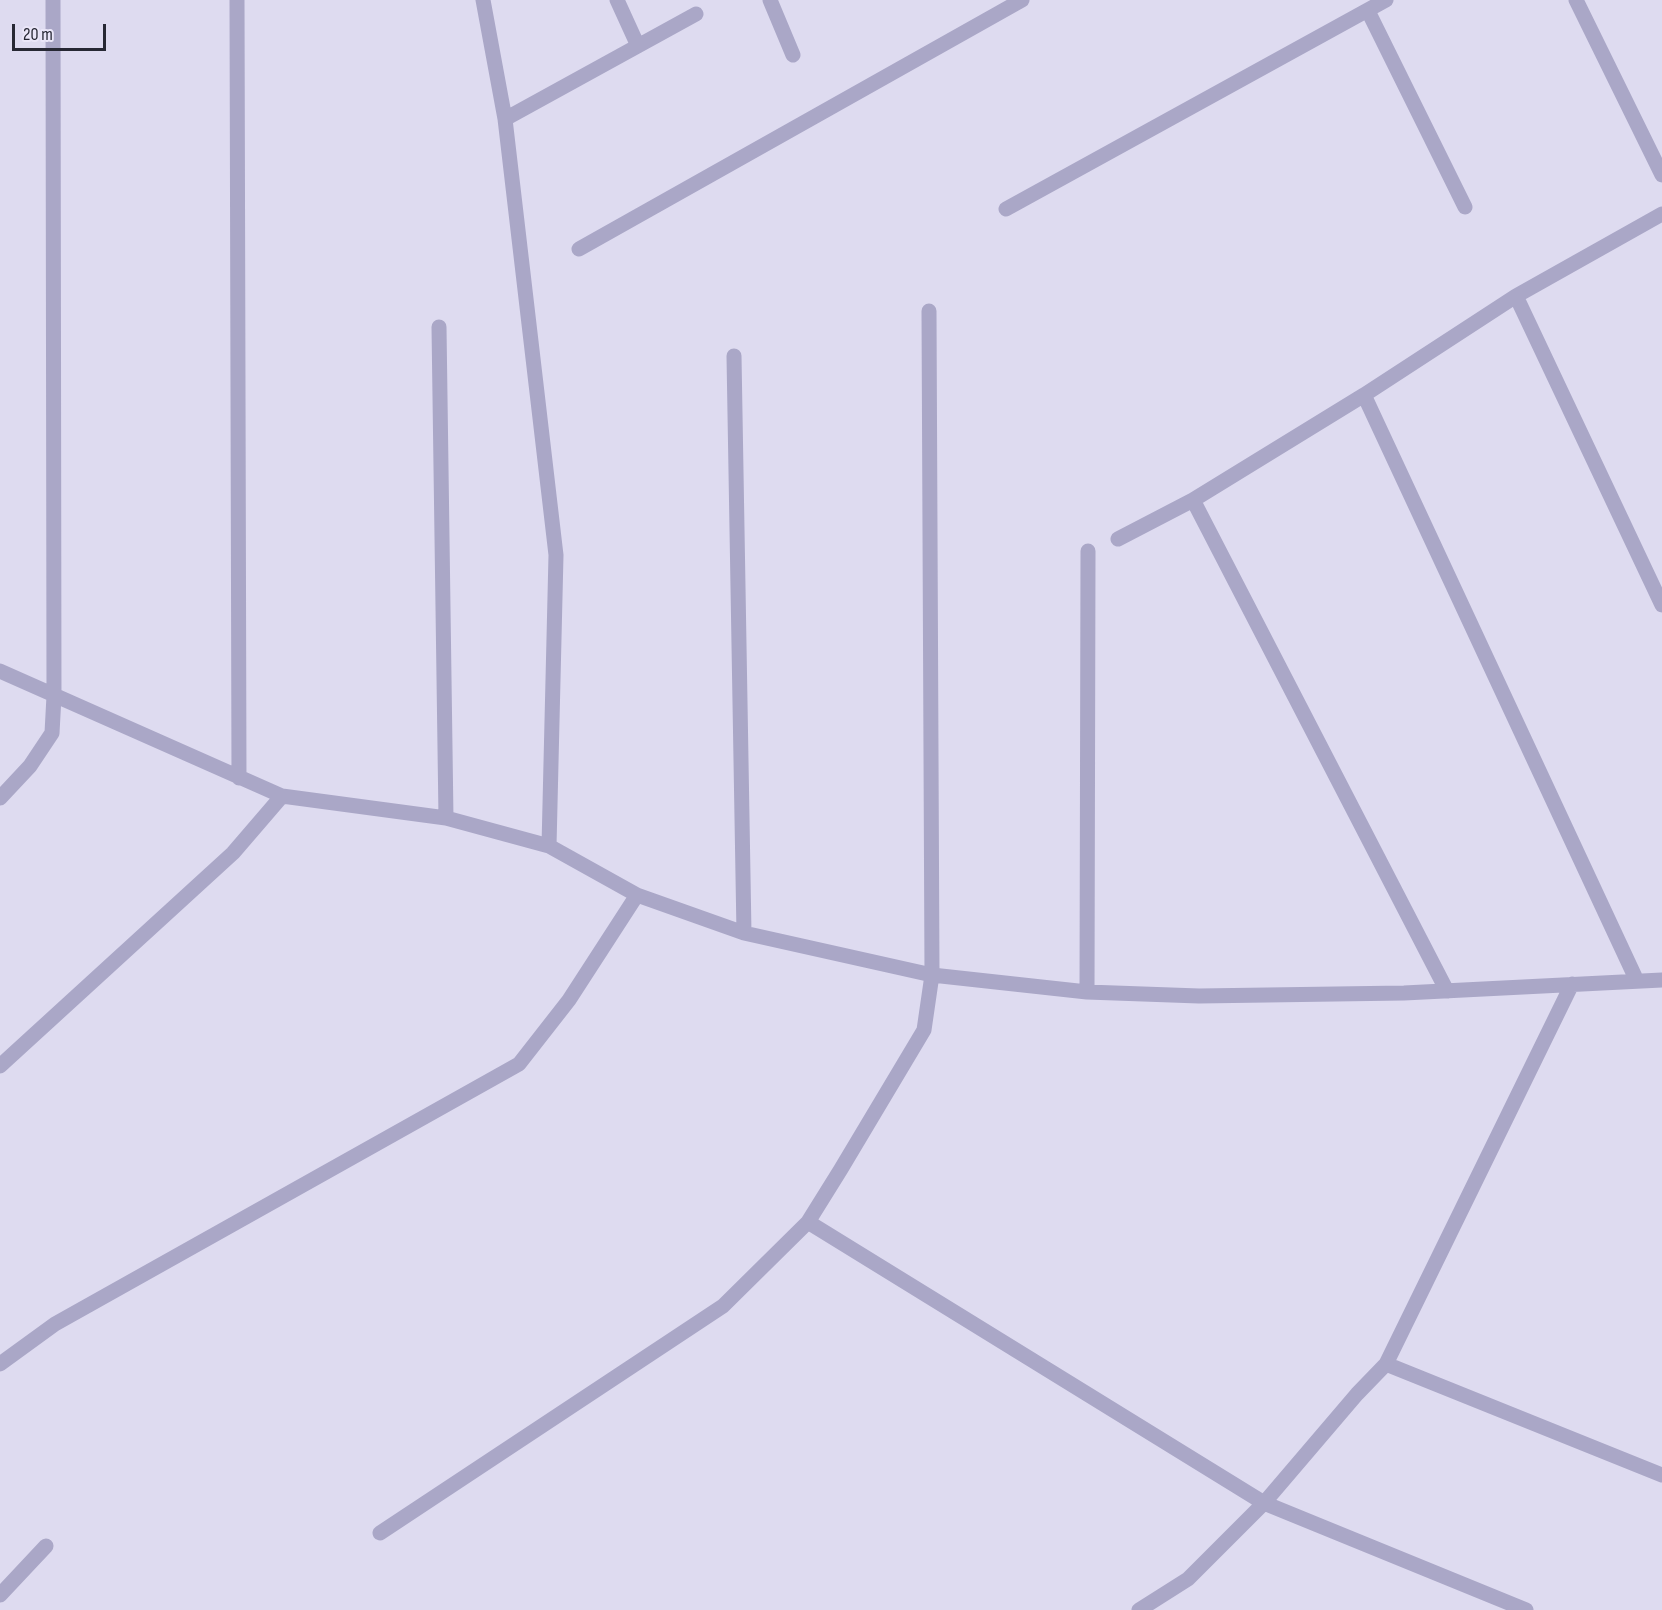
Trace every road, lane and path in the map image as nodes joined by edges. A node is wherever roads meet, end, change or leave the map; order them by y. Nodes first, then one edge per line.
1 (53, 0) edge
2 (237, 0) edge
3 (483, 0) edge
4 (617, 0) edge
5 (770, 0) edge
6 (1022, 0) edge
7 (1386, 0) edge
8 (1576, 0) edge
9 (1368, 11) junction
10 (696, 14) dead end
11 (638, 46) junction
12 (794, 55) dead end
13 (504, 119) junction
14 (1662, 175) edge
15 (1465, 207) dead end
16 (1006, 209) dead end
17 (1662, 214) edge
18 (579, 249) dead end
19 (1516, 296) junction
20 (929, 311) dead end
21 (439, 327) dead end
22 (734, 356) dead end
23 (1364, 395) junction
24 (1193, 500) junction
25 (1118, 539) dead end
26 (1088, 551) dead end
27 (1662, 605) edge
28 (0, 670) edge
29 (54, 696) junction
30 (239, 778) junction
31 (282, 796) junction
32 (0, 798) edge
33 (446, 818) junction
34 (549, 846) junction
35 (637, 895) junction
36 (744, 933) junction
37 (932, 975) junction
38 (1662, 980) edge
39 (1637, 981) junction
40 (1572, 984) junction
41 (1447, 991) junction
42 (1087, 992) junction
43 (0, 1066) edge
44 (808, 1222) junction
45 (0, 1364) edge
46 (1386, 1364) junction
47 (1662, 1475) edge
48 (1264, 1503) junction
49 (380, 1533) dead end
50 (46, 1546) dead end
51 (0, 1595) edge
52 (1139, 1610) edge
53 (1526, 1610) edge

1 - 29 street
2 - 30 street
3 - 13 street
4 - 11 street
5 - 12 street
6 - 18 street
7 - 9 street
8 - 14 street
9 - 15 street
9 - 16 street
10 - 11 street
11 - 13 street
13 - 34 street
17 - 19 street
19 - 23 street
19 - 27 street
20 - 37 street
21 - 33 street
22 - 36 street
23 - 24 street
23 - 39 street
24 - 25 street
24 - 41 street
26 - 42 street
28 - 29 street
29 - 30 street
29 - 32 street
30 - 31 street
31 - 33 street
31 - 43 street
33 - 34 street
34 - 35 street
35 - 36 street
35 - 45 street
36 - 37 street
37 - 42 street
37 - 44 street
38 - 39 street
39 - 40 street
40 - 41 street
40 - 46 street
41 - 42 street
44 - 48 street
44 - 49 street
46 - 47 street
46 - 48 street
48 - 52 street
48 - 53 street
50 - 51 street

